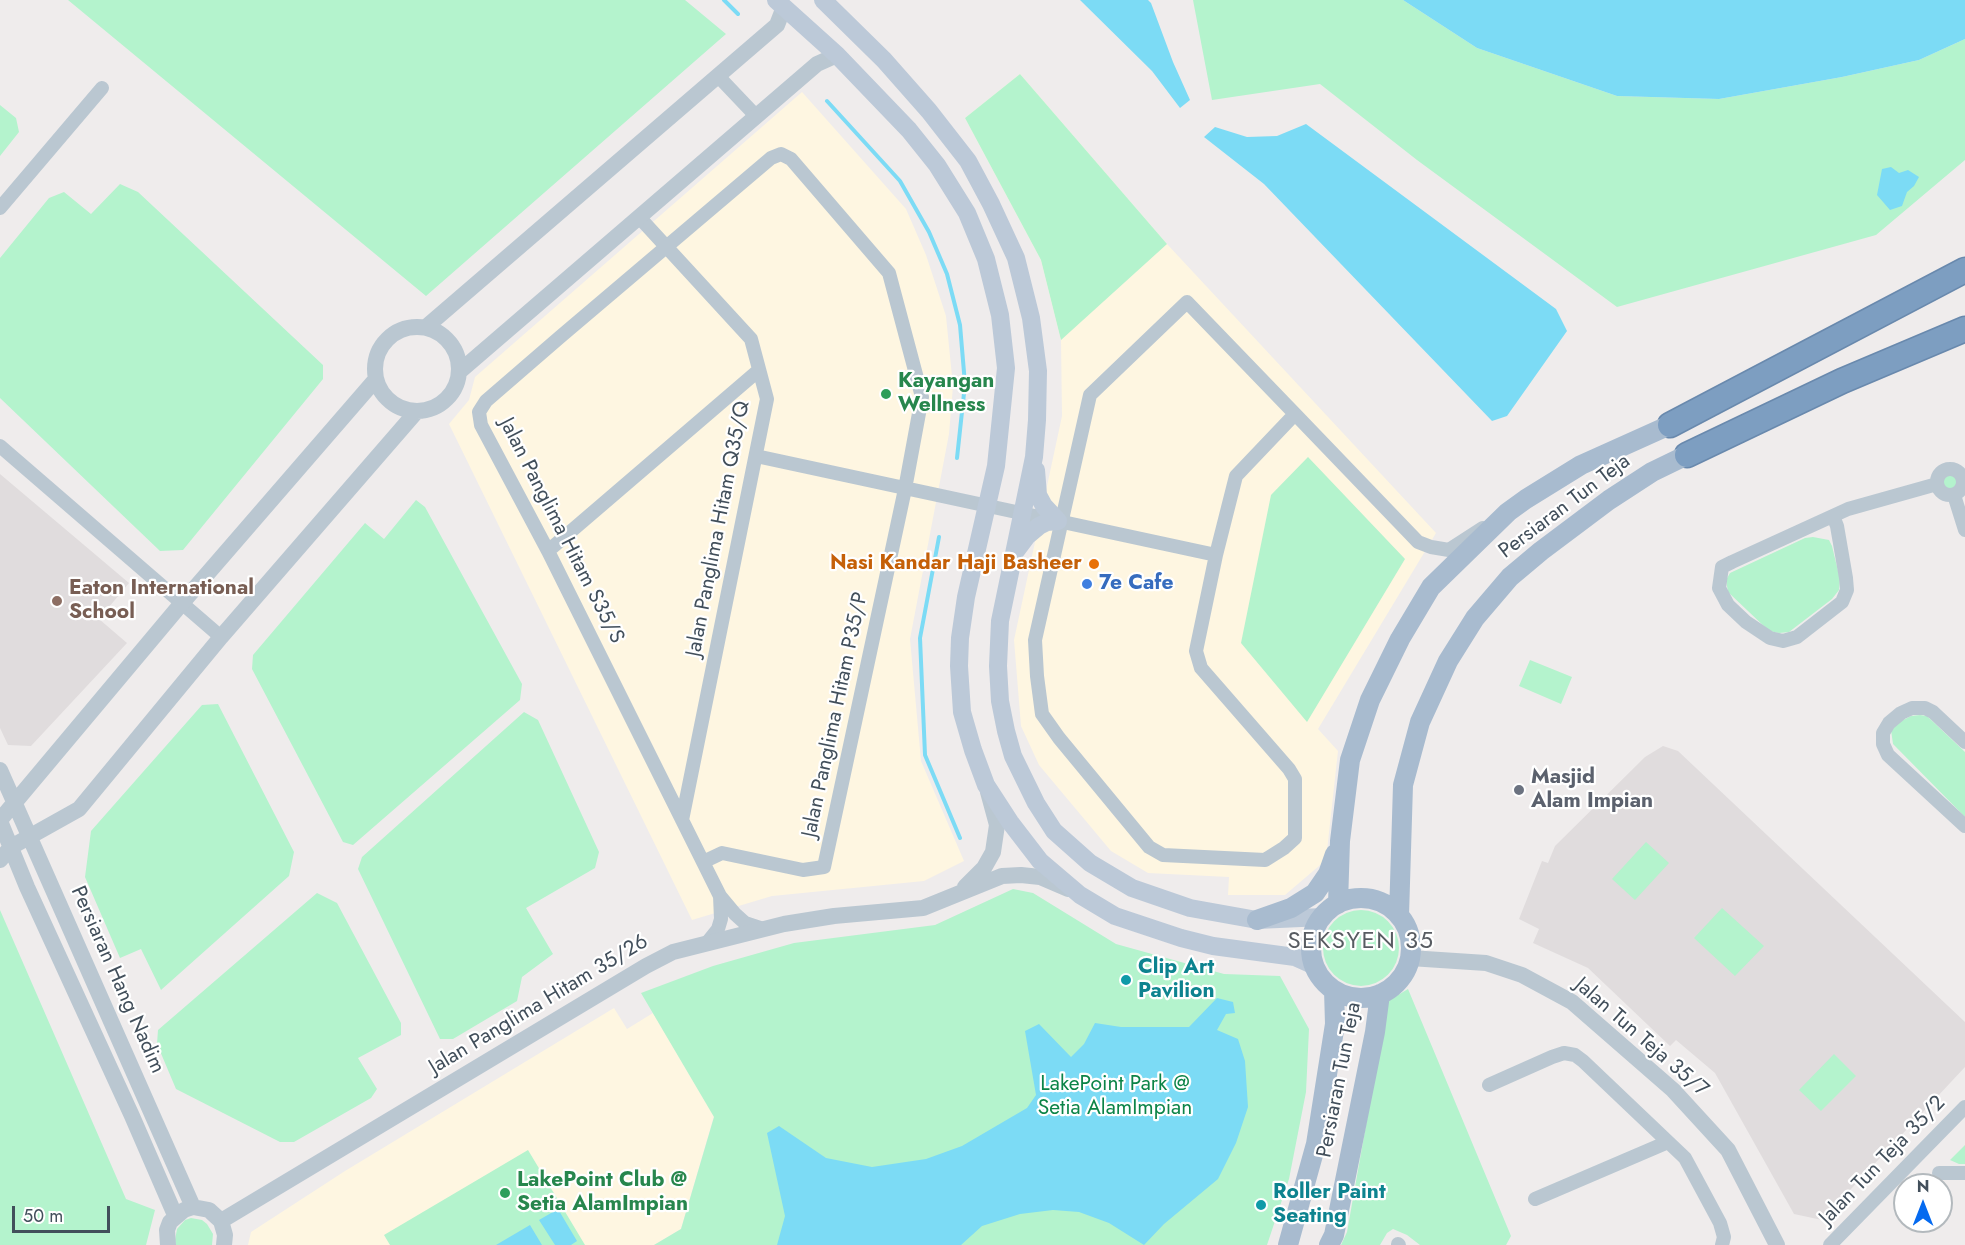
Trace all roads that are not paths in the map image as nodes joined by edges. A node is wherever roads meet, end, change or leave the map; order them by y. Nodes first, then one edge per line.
1 (824, 0) edge
2 (780, 4) edge
3 (837, 55) junction
4 (718, 76) junction
5 (102, 88) dead end
6 (756, 116) junction
7 (781, 154) joint
8 (0, 208) edge
9 (639, 217) junction
10 (666, 247) junction
11 (1965, 270) edge
12 (426, 327) junction
13 (1965, 329) edge
14 (759, 370) junction
15 (459, 372) junction
16 (376, 380) junction
17 (417, 411) junction
18 (1295, 414) junction
19 (1670, 425) joint
20 (0, 446) edge
21 (1687, 455) joint
22 (756, 456) junction
23 (1034, 457) junction
24 (1964, 477) edge
25 (1937, 484) junction
26 (905, 489) junction
27 (1954, 495) junction
28 (987, 506) junction
29 (1509, 512) junction
30 (1021, 513) junction
31 (1833, 516) junction
32 (1060, 522) junction
33 (1965, 530) edge
34 (548, 551) junction
35 (1215, 555) junction
36 (1012, 556) junction
37 (183, 603) junction
38 (221, 637) junction
39 (1965, 742) edge
40 (0, 770) edge
41 (986, 785) junction
42 (15, 803) junction
43 (682, 820) junction
44 (0, 821) edge
45 (1965, 826) edge
46 (29, 837) junction
47 (1340, 841) junction
48 (6, 854) edge
49 (703, 862) junction
50 (1080, 895) junction
51 (720, 896) junction
52 (945, 900) junction
53 (1338, 904) junction
54 (1399, 916) junction
55 (1323, 917) junction
56 (1257, 920) junction
57 (763, 929) junction
58 (706, 944) junction
59 (1410, 958) junction
60 (1315, 966) junction
61 (1334, 990) junction
62 (1380, 994) junction
63 (1489, 1085) dead end
64 (1965, 1107) edge
65 (1668, 1142) junction
66 (1535, 1199) dead end
67 (193, 1207) junction
68 (175, 1215) junction
69 (221, 1221) junction
70 (168, 1245) edge
71 (224, 1245) edge
72 (1288, 1245) edge
73 (1329, 1245) edge
74 (1722, 1245) edge
75 (1777, 1245) edge
76 (1830, 1245) edge

1 - 23 main road
2 - 3 main road
2 - 4 street
3 - 6 street
3 - 28 main road
4 - 6 street
4 - 12 street
5 - 8 street
6 - 9 street
7 - 10 street, Jalan Panglima Hitam S35/S
7 - 26 street, Jalan Panglima Hitam P35/P
9 - 10 street, Jalan Panglima Hitam Q35/Q
9 - 15 street
10 - 14 street, Jalan Panglima Hitam Q35/Q
10 - 34 street, Jalan Panglima Hitam S35/S
11 - 19 highway
12 - 15 street
12 - 16 street
13 - 21 highway
14 - 22 street, Jalan Panglima Hitam Q35/Q
14 - 34 street
15 - 17 street
16 - 17 street
16 - 37 street
17 - 38 street
18 - 29 street
18 - 32 street
18 - 35 street
19 - 29 main road, Persiaran Tun Teja
20 - 37 street
21 - 54 main road, Persiaran Tun Teja
22 - 26 street
22 - 43 street, Jalan Panglima Hitam Q35/Q
23 - 30 main road
23 - 32 main road
24 - 25 street
24 - 27 street
25 - 27 street
25 - 31 street
26 - 28 street
26 - 49 street, Jalan Panglima Hitam P35/P
27 - 33 street
28 - 30 street
28 - 41 main road
29 - 47 main road, Persiaran Tun Teja
30 - 32 street
30 - 36 main road
31 - 31 street
32 - 35 street
32 - 35 street
32 - 36 main road
34 - 43 street, Jalan Panglima Hitam S35/S
36 - 56 main road
37 - 38 street
37 - 42 street
38 - 46 street
39 - 45 street
40 - 42 street, Persiaran Hang Nadim
41 - 50 main road
41 - 52 street, Jalan Panglima Hitam 35/26
42 - 44 street
42 - 46 street, Persiaran Hang Nadim
43 - 49 street, Jalan Panglima Hitam S35/S
44 - 48 street, Persiaran Hang Nadim
46 - 48 street
46 - 67 street, Persiaran Hang Nadim
47 - 53 main road, Persiaran Tun Teja
47 - 56 main road
48 - 68 street, Persiaran Hang Nadim
49 - 51 street, Jalan Panglima Hitam S35/S
50 - 52 street, Jalan Panglima Hitam 35/26
50 - 60 main road
51 - 57 street, Jalan Panglima Hitam S35/S
51 - 58 street, Jalan Panglima Hitam S35/S
52 - 57 street, Jalan Panglima Hitam 35/26
53 - 54 main road
53 - 55 main road
54 - 59 main road
55 - 56 main road
55 - 60 main road
57 - 58 street, Jalan Panglima Hitam 35/26
58 - 69 street, Jalan Panglima Hitam 35/26
59 - 62 main road
59 - 75 street, Jalan Tun Teja 35/7
60 - 61 main road
61 - 62 main road
61 - 72 main road, Persiaran Tun Teja
62 - 73 main road, Persiaran Tun Teja
63 - 65 street
64 - 76 street, Jalan Tun Teja 35/2
65 - 66 street
65 - 74 street
67 - 68 street
67 - 69 street
68 - 70 street
69 - 71 street

